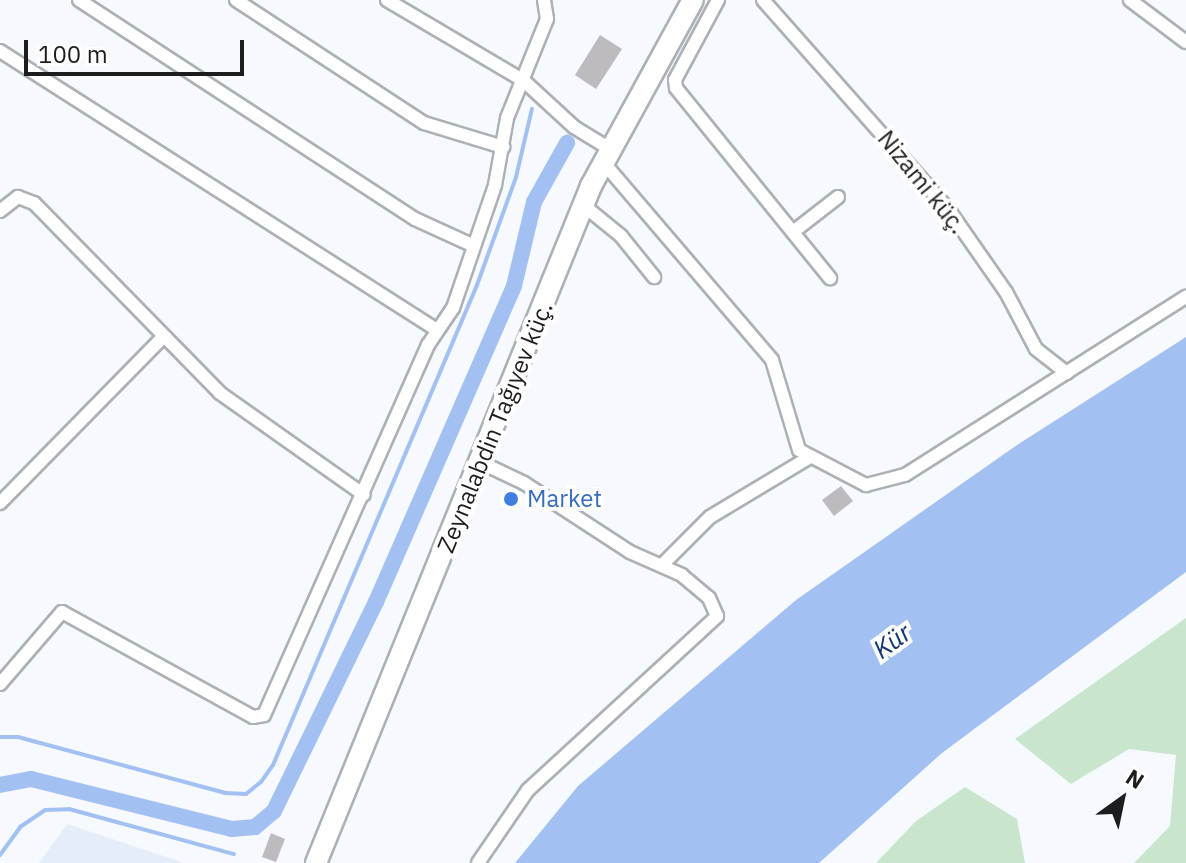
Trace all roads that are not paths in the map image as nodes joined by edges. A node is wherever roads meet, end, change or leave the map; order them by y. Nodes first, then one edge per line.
1 (79, 0) edge
2 (236, 0) edge
3 (387, 0) edge
4 (544, 0) edge
5 (693, 0) edge
6 (718, 0) edge
7 (763, 0) edge
8 (1130, 0) edge
9 (1186, 42) edge
10 (0, 51) edge
11 (524, 81) junction
12 (503, 147) junction
13 (607, 156) junction
14 (838, 197) dead end
15 (583, 205) junction
16 (0, 211) edge
17 (793, 232) junction
18 (474, 246) junction
19 (654, 277) dead end
20 (830, 278) dead end
21 (1186, 297) edge
22 (437, 330) junction
23 (163, 337) junction
24 (1067, 373) junction
25 (810, 457) junction
26 (482, 463) junction
27 (364, 495) junction
28 (0, 503) edge
29 (663, 564) junction
30 (0, 684) edge
31 (316, 863) edge
32 (478, 863) edge

1 - 18 street
2 - 12 street
3 - 11 street
4 - 11 street
5 - 13 main road, Zeynalabdin Tağıyev küç.
6 - 17 street
7 - 24 street, Nizami küç.
8 - 9 street
10 - 22 street
11 - 12 street
11 - 13 street
12 - 18 street
13 - 15 main road, Zeynalabdin Tağıyev küç.
13 - 25 street
14 - 17 street
15 - 19 street
15 - 26 main road, Zeynalabdin Tağıyev küç.
16 - 23 street
17 - 20 street
18 - 22 street
21 - 24 street
22 - 27 street
23 - 27 street
23 - 28 street
24 - 25 street
25 - 29 street
26 - 29 street
26 - 31 main road, Zeynalabdin Tağıyev küç.
27 - 30 street
29 - 32 street

